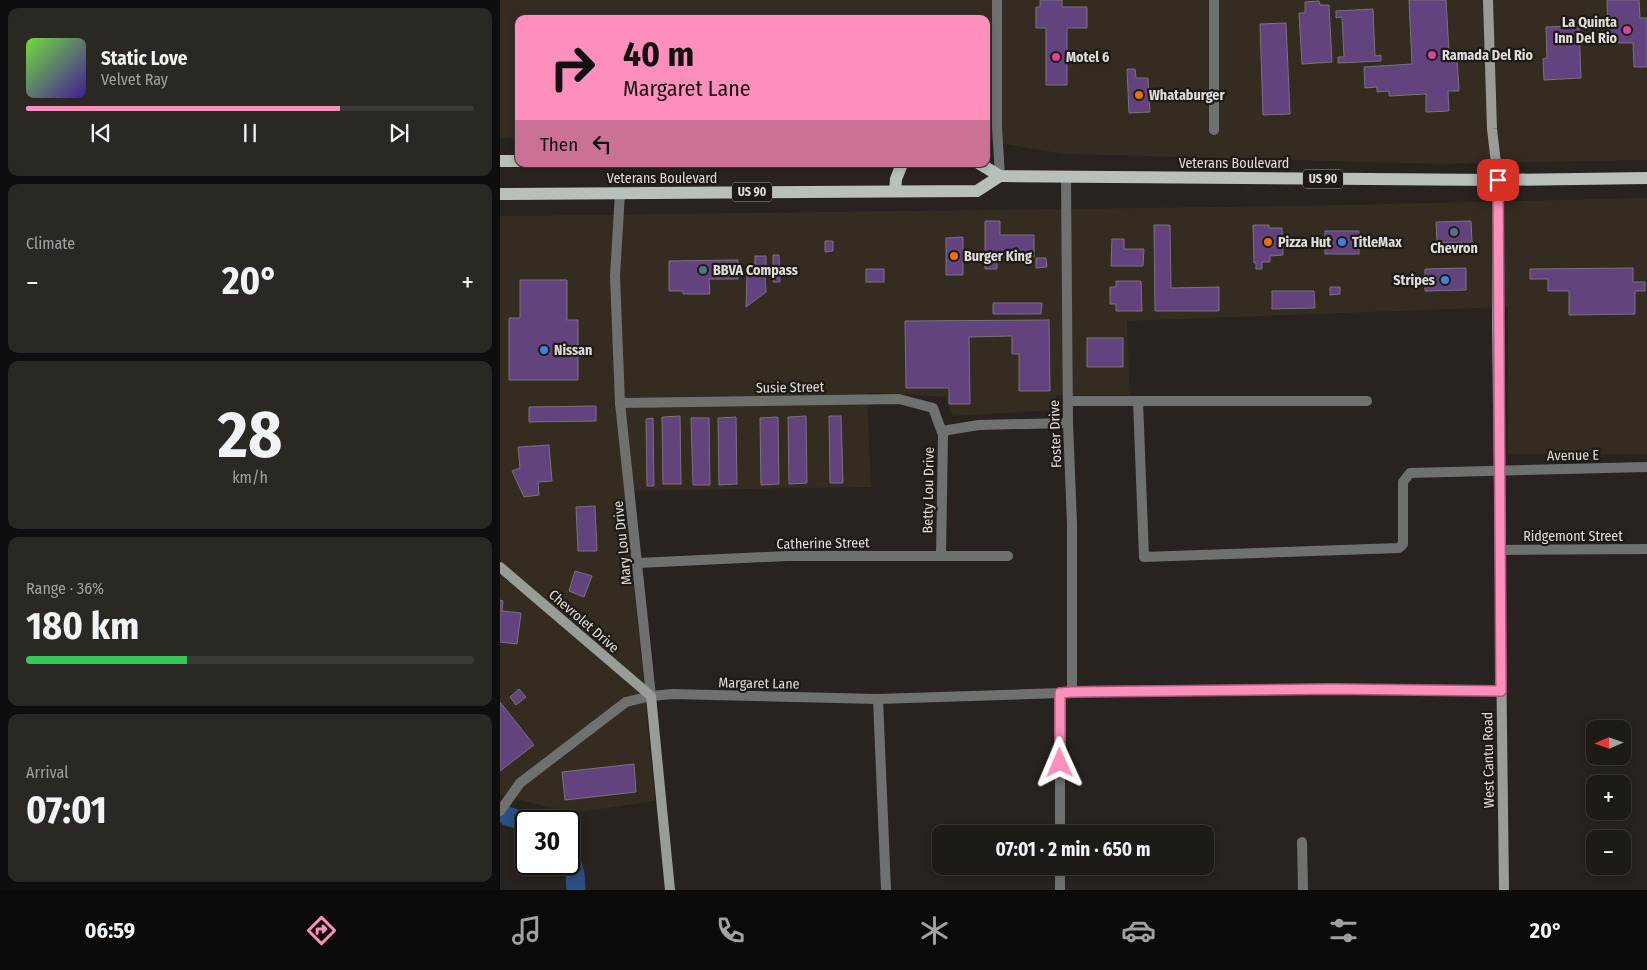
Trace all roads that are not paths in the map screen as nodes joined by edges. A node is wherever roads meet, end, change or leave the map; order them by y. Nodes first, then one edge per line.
1 (997, 0) edge
2 (1214, 0) edge
3 (1488, 0) edge
4 (1214, 130) dead end
5 (500, 161) edge
6 (515, 161) edge
7 (901, 167) edge
8 (985, 167) edge
9 (1000, 176) junction
10 (1066, 177) junction
11 (1647, 178) edge
12 (1498, 180) junction
13 (895, 191) junction
14 (620, 193) junction
15 (500, 194) edge
16 (1068, 401) junction
17 (1138, 401) junction
18 (1367, 401) dead end
19 (620, 404) junction
20 (1068, 423) junction
21 (942, 431) junction
22 (1647, 467) edge
23 (1499, 470) junction
24 (1647, 549) edge
25 (1500, 550) junction
26 (941, 556) junction
27 (1008, 556) dead end
28 (638, 563) junction
29 (500, 566) edge
30 (1501, 691) junction
31 (1072, 692) junction
32 (1060, 693) junction
33 (651, 696) junction
34 (878, 699) junction
35 (500, 811) edge
36 (1060, 825) edge
37 (1302, 842) dead end
38 (1060, 875) edge
39 (670, 890) edge
40 (886, 890) edge
41 (1060, 890) edge
42 (1303, 890) edge
43 (1504, 890) edge

1 - 9 street
2 - 4 street
3 - 12 street, West Cantu Road
5 - 6 main road
7 - 13 main road
8 - 9 main road
9 - 10 main road, Veterans Boulevard / US 90
9 - 13 main road, Veterans Boulevard / US 90
10 - 12 main road, Veterans Boulevard / US 90
10 - 16 street, Foster Drive
11 - 12 main road, Veterans Boulevard / US 90
12 - 23 street, West Cantu Road
13 - 14 main road, Veterans Boulevard / US 90
14 - 15 main road, Veterans Boulevard / US 90
14 - 19 street, Mary Lou Drive
16 - 17 street
16 - 20 street, Foster Drive
17 - 18 street
17 - 23 street, Avenue E
19 - 21 street, Susie Street
19 - 28 street, Mary Lou Drive
20 - 21 street, Betty Lou Drive
20 - 31 street, Foster Drive
21 - 26 street, Betty Lou Drive
22 - 23 street, Avenue E
23 - 25 street, West Cantu Road
24 - 25 street, Ridgemont Street
25 - 30 street, West Cantu Road
26 - 27 street, Catherine Street
26 - 28 street, Catherine Street
28 - 33 street, Mary Lou Drive
29 - 33 street, Chevrolet Drive
30 - 31 street
30 - 43 street, West Cantu Road
31 - 32 street, Margaret Lane
32 - 34 street, Margaret Lane
32 - 36 street
33 - 34 street, Margaret Lane
33 - 35 street, Margaret Lane
33 - 39 street, Mary Lou Drive
34 - 40 street
37 - 42 street
38 - 41 street

